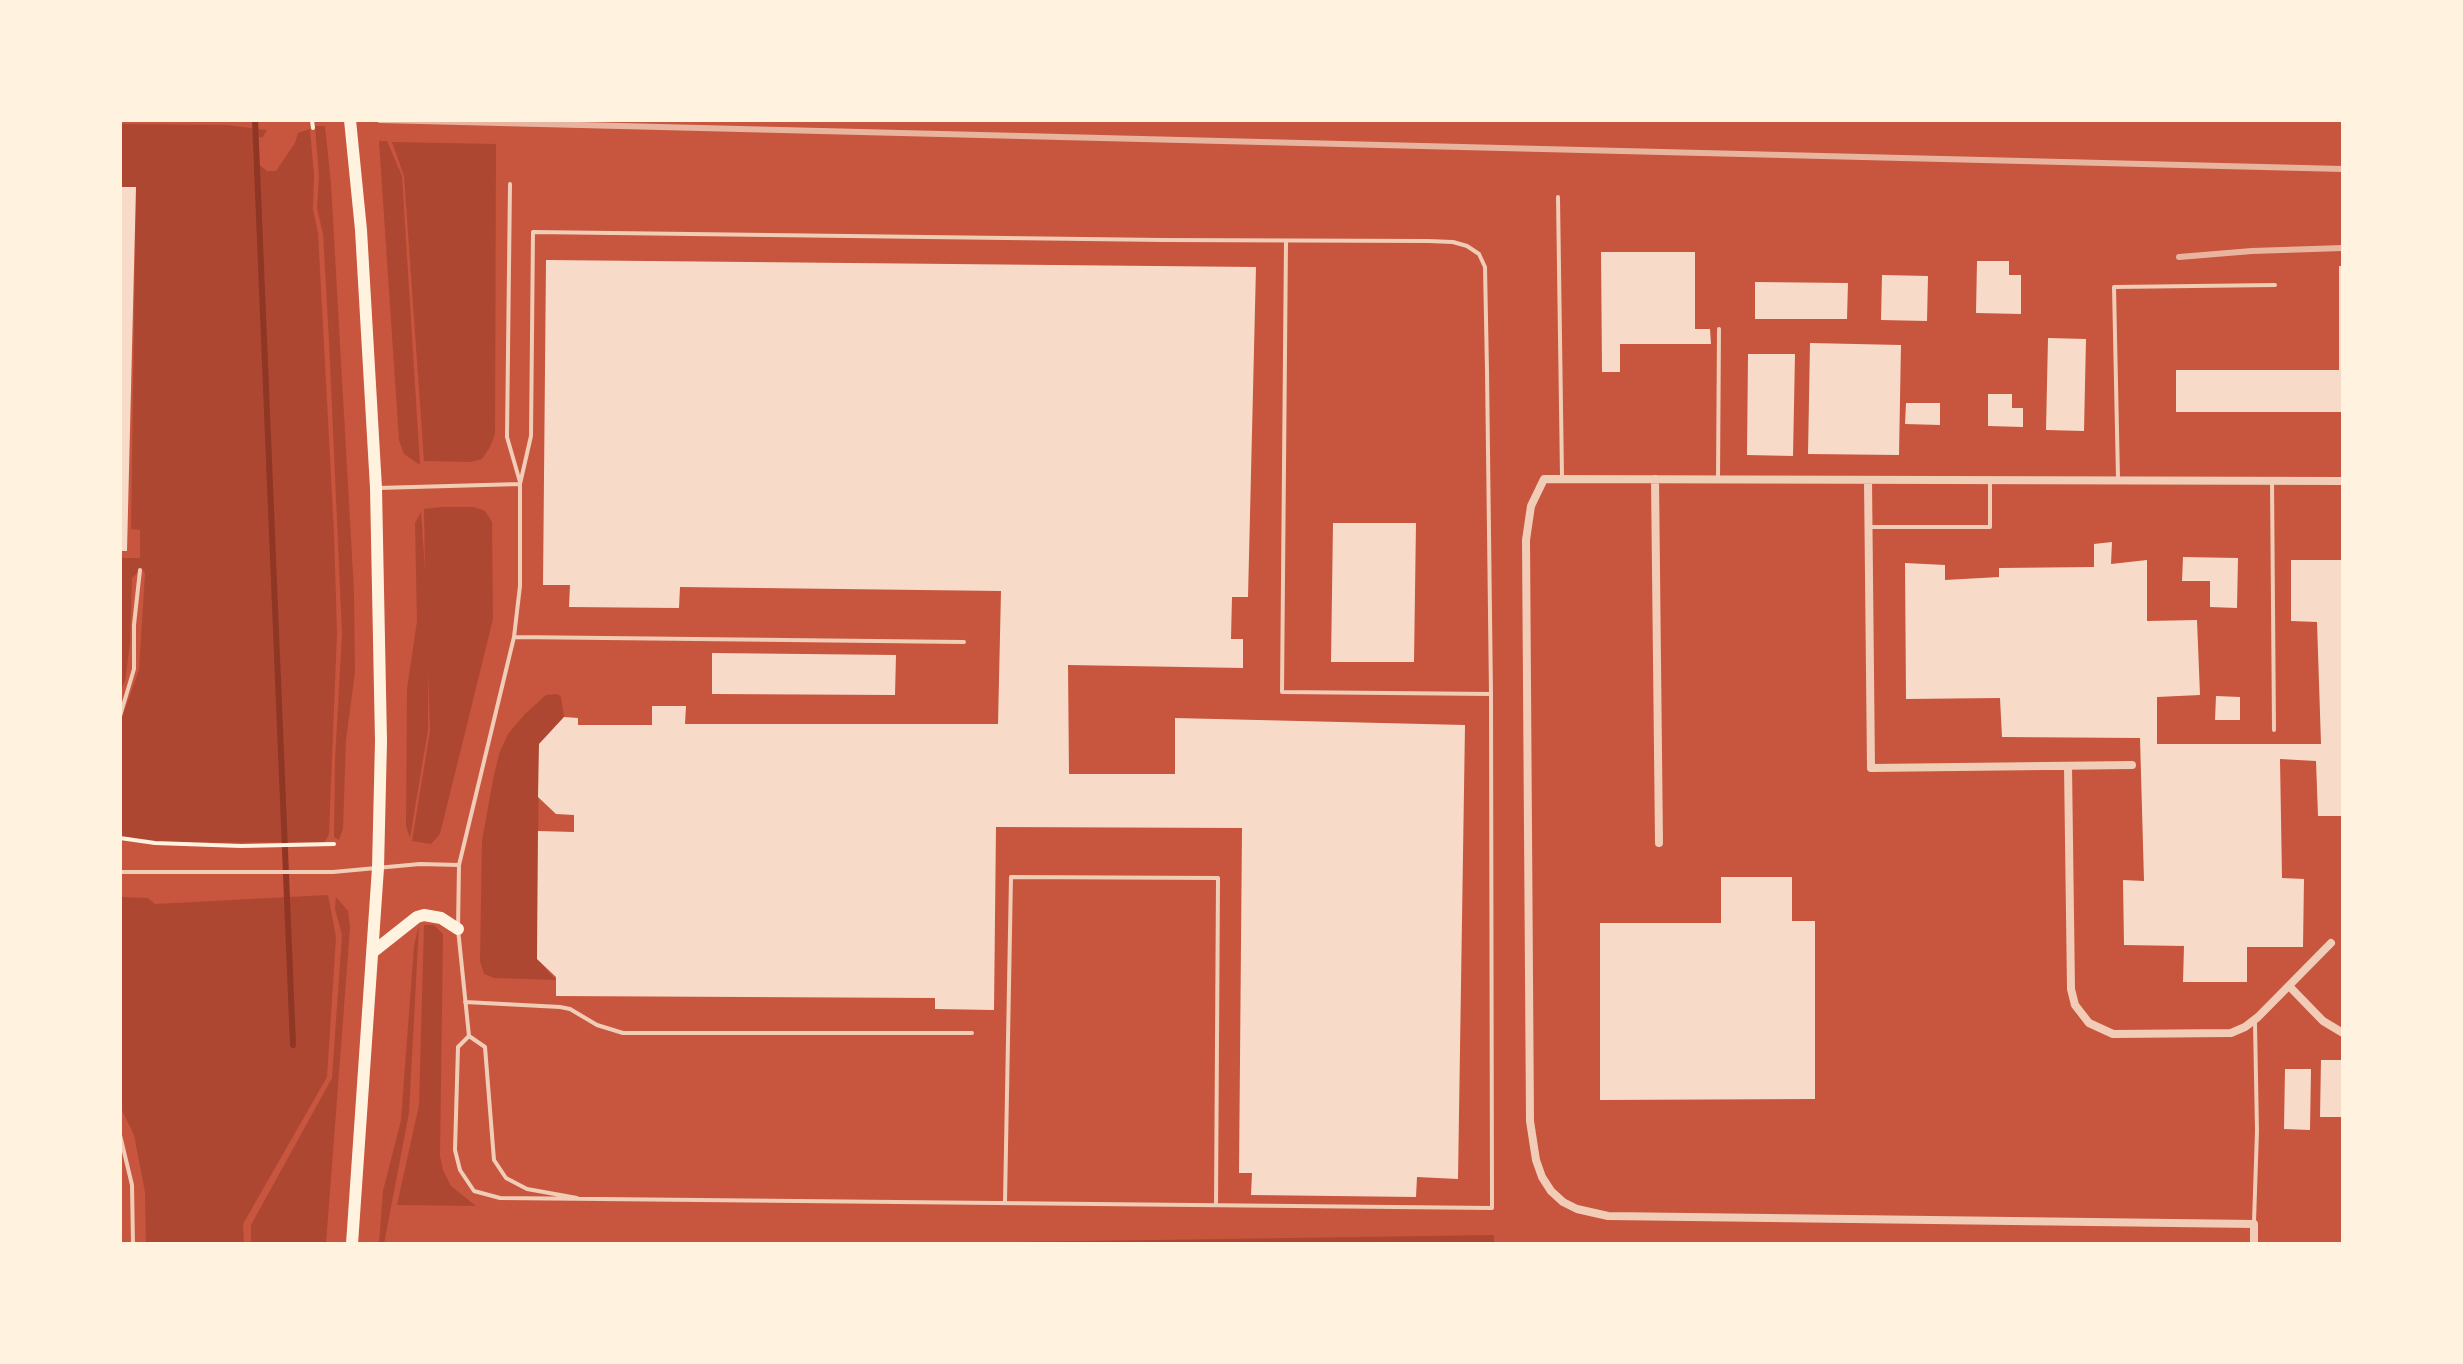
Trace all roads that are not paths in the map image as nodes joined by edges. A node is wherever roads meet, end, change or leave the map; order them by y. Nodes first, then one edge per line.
1 (350, 120) edge
2 (510, 184) dead end
3 (1558, 197) dead end
4 (1286, 241) junction
5 (2275, 285) dead end
6 (1719, 329) dead end
7 (1562, 479) junction
8 (1655, 479) junction
9 (1718, 479) junction
10 (1868, 480) junction
11 (1990, 480) junction
12 (2118, 480) junction
13 (2272, 481) junction
14 (2343, 481) edge
15 (520, 484) junction
16 (376, 488) junction
17 (1868, 527) junction
18 (140, 570) dead end
19 (514, 637) junction
20 (964, 642) dead end
21 (1491, 694) junction
22 (120, 716) edge
23 (2274, 730) dead end
24 (2132, 765) dead end
25 (2068, 766) junction
26 (1659, 843) dead end
27 (459, 865) junction
28 (378, 868) junction
29 (121, 871) edge
30 (458, 929) junction
31 (2331, 943) dead end
32 (374, 951) junction
33 (2289, 986) junction
34 (465, 1002) junction
35 (2255, 1020) junction
36 (972, 1033) dead end
37 (2343, 1033) edge
38 (469, 1036) junction
39 (120, 1135) edge
40 (577, 1198) junction
41 (1005, 1202) junction
42 (1216, 1205) junction
43 (2254, 1224) junction
44 (133, 1244) edge
45 (352, 1244) edge
46 (2254, 1244) edge

1 - 16 main road
2 - 15 lane
3 - 7 lane
4 - 15 lane
4 - 21 lane
4 - 21 lane
5 - 12 lane
6 - 9 lane
7 - 8 street
7 - 43 street
8 - 9 street
8 - 26 street
9 - 10 street
10 - 11 street
10 - 17 street
11 - 12 street
11 - 17 lane
12 - 13 street
13 - 14 street
13 - 23 lane
15 - 16 lane
15 - 19 lane
16 - 28 main road
17 - 25 street
18 - 22 lane
19 - 20 lane
19 - 27 lane
21 - 42 lane
24 - 25 street
25 - 35 street
27 - 28 lane
27 - 30 lane
28 - 29 lane
28 - 32 main road
30 - 32 main road
30 - 34 lane
31 - 33 street
32 - 45 main road
33 - 35 street
33 - 37 street
34 - 36 lane
34 - 38 lane
35 - 43 lane
38 - 40 lane
38 - 40 lane
39 - 44 lane
40 - 41 lane
41 - 42 lane
41 - 42 lane
43 - 46 street

